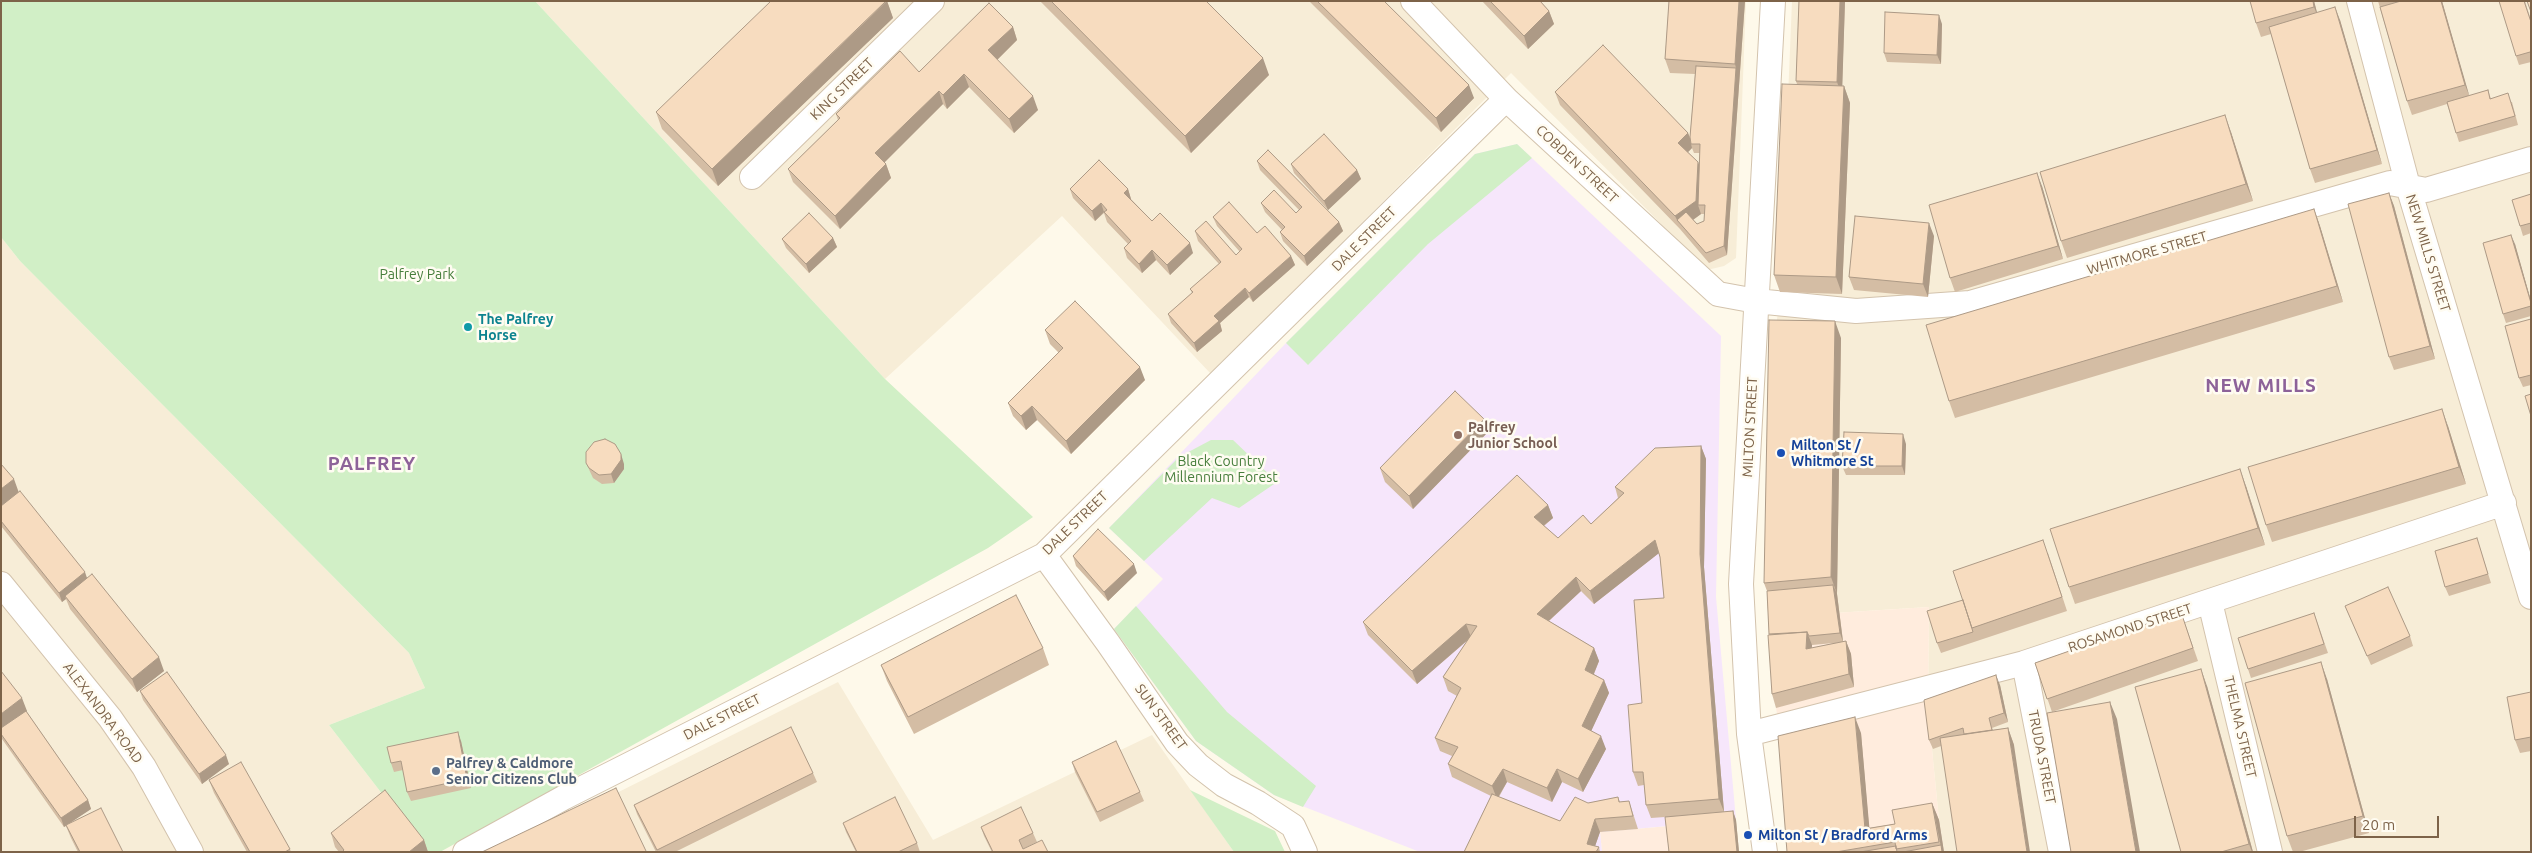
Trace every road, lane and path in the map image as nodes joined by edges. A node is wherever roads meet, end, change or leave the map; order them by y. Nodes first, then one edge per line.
1 (932, 1) edge
2 (1414, 1) edge
3 (1772, 1) edge
4 (2359, 1) edge
5 (1506, 99) junction
6 (2531, 159) edge
7 (752, 177) dead end
8 (2408, 186) junction
9 (1756, 301) junction
10 (2504, 503) junction
11 (1044, 555) junction
12 (1, 584) edge
13 (2531, 597) edge
14 (2210, 602) junction
15 (2024, 662) junction
16 (1749, 734) junction
17 (1305, 851) edge
18 (191, 852) edge
19 (465, 852) edge
20 (1765, 852) edge
21 (2061, 852) edge
22 (2270, 852) edge

1 - 7 street, KING STREET
2 - 5 street, COBDEN STREET
3 - 9 street, MILTON STREET
4 - 8 street, NEW MILLS STREET
5 - 9 street, COBDEN STREET
5 - 11 street, DALE STREET
6 - 8 street, WHITMORE STREET
8 - 9 street, WHITMORE STREET
8 - 10 street, NEW MILLS STREET
9 - 16 street, MILTON STREET
10 - 13 street, NEW MILLS STREET
10 - 14 street, ROSAMOND STREET
11 - 17 street, SUN STREET
11 - 19 street, DALE STREET
12 - 18 street, ALEXANDRA ROAD
14 - 15 street, ROSAMOND STREET
14 - 22 street, THELMA STREET
15 - 16 street, ROSAMOND STREET
15 - 21 street, TRUDA STREET
16 - 20 street, MILTON STREET

